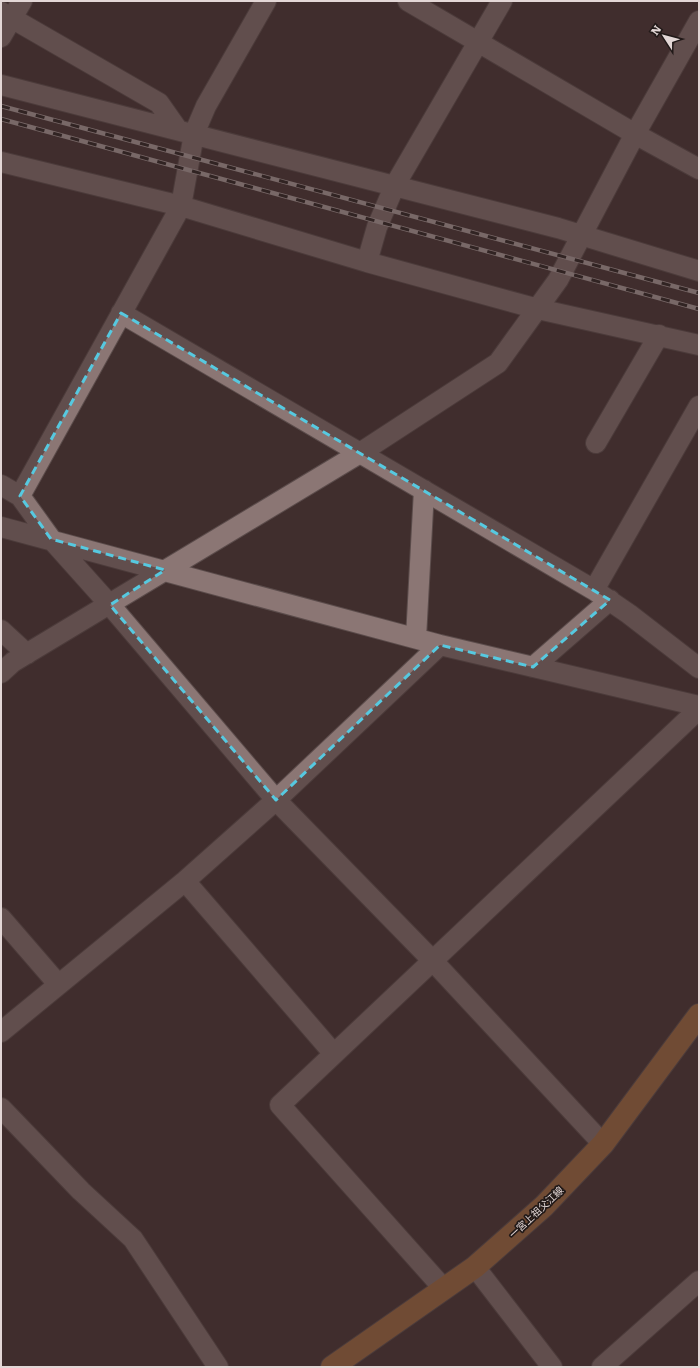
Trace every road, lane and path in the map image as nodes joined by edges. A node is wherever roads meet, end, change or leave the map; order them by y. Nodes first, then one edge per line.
1 (22, 1) edge
2 (266, 1) edge
3 (408, 1) edge
4 (502, 1) edge
5 (6, 15) edge
6 (699, 21) edge
7 (1, 37) edge
8 (478, 42) junction
9 (1, 84) edge
10 (186, 132) junction
11 (635, 134) junction
12 (1, 162) edge
13 (699, 169) edge
14 (394, 185) junction
15 (181, 206) junction
16 (581, 235) junction
17 (368, 262) junction
18 (699, 271) edge
19 (538, 309) junction
20 (121, 313) junction
21 (659, 335) junction
22 (699, 345) edge
23 (699, 406) edge
24 (596, 443) dead end
25 (360, 453) junction
26 (1, 485) edge
27 (424, 490) junction
28 (20, 496) junction
29 (1, 527) edge
30 (51, 539) junction
31 (165, 570) junction
32 (602, 595) junction
33 (110, 605) junction
34 (1, 630) edge
35 (416, 638) junction
36 (440, 645) junction
37 (27, 654) junction
38 (533, 667) junction
39 (699, 668) edge
40 (1, 673) edge
41 (699, 708) edge
42 (276, 800) junction
43 (185, 881) junction
44 (1, 918) edge
45 (432, 960) junction
46 (58, 984) junction
47 (699, 1016) edge
48 (1, 1032) edge
49 (334, 1054) junction
50 (1, 1108) edge
51 (603, 1144) junction
52 (475, 1267) junction
53 (699, 1280) edge
54 (444, 1289) junction
55 (218, 1367) edge
56 (332, 1367) edge
57 (552, 1367) edge
58 (602, 1367) edge

1 - 5 street
2 - 10 street
3 - 8 street
4 - 8 street
5 - 7 street
5 - 10 street
6 - 11 street
8 - 11 street
8 - 14 street
9 - 10 street
10 - 14 street
10 - 15 street
11 - 13 street
11 - 16 street
12 - 15 street
14 - 16 street
14 - 17 street
15 - 17 street
15 - 20 street
16 - 18 street
16 - 19 street
17 - 19 street
19 - 21 street
19 - 25 street
20 - 25 street
20 - 28 street
21 - 22 street
21 - 24 street
23 - 32 street
25 - 27 street
25 - 31 street
26 - 28 street
27 - 32 street
27 - 35 street
28 - 30 street
29 - 30 street
30 - 31 street
30 - 33 street
31 - 33 street
31 - 35 street
32 - 38 street
32 - 39 street
33 - 37 street
33 - 42 street
34 - 37 street
35 - 36 street
36 - 38 street
36 - 42 street
37 - 40 street
38 - 41 street
41 - 45 street
42 - 43 street
42 - 45 street
43 - 46 street
43 - 49 street
44 - 46 street
45 - 49 street
45 - 51 street
46 - 48 street
47 - 51 main road, 一宮上祖父江線
49 - 54 street
50 - 55 street
51 - 52 main road, 一宮上祖父江線
52 - 54 main road, 一宮上祖父江線
52 - 57 street
53 - 58 street
54 - 56 main road, 一宮上祖父江線

